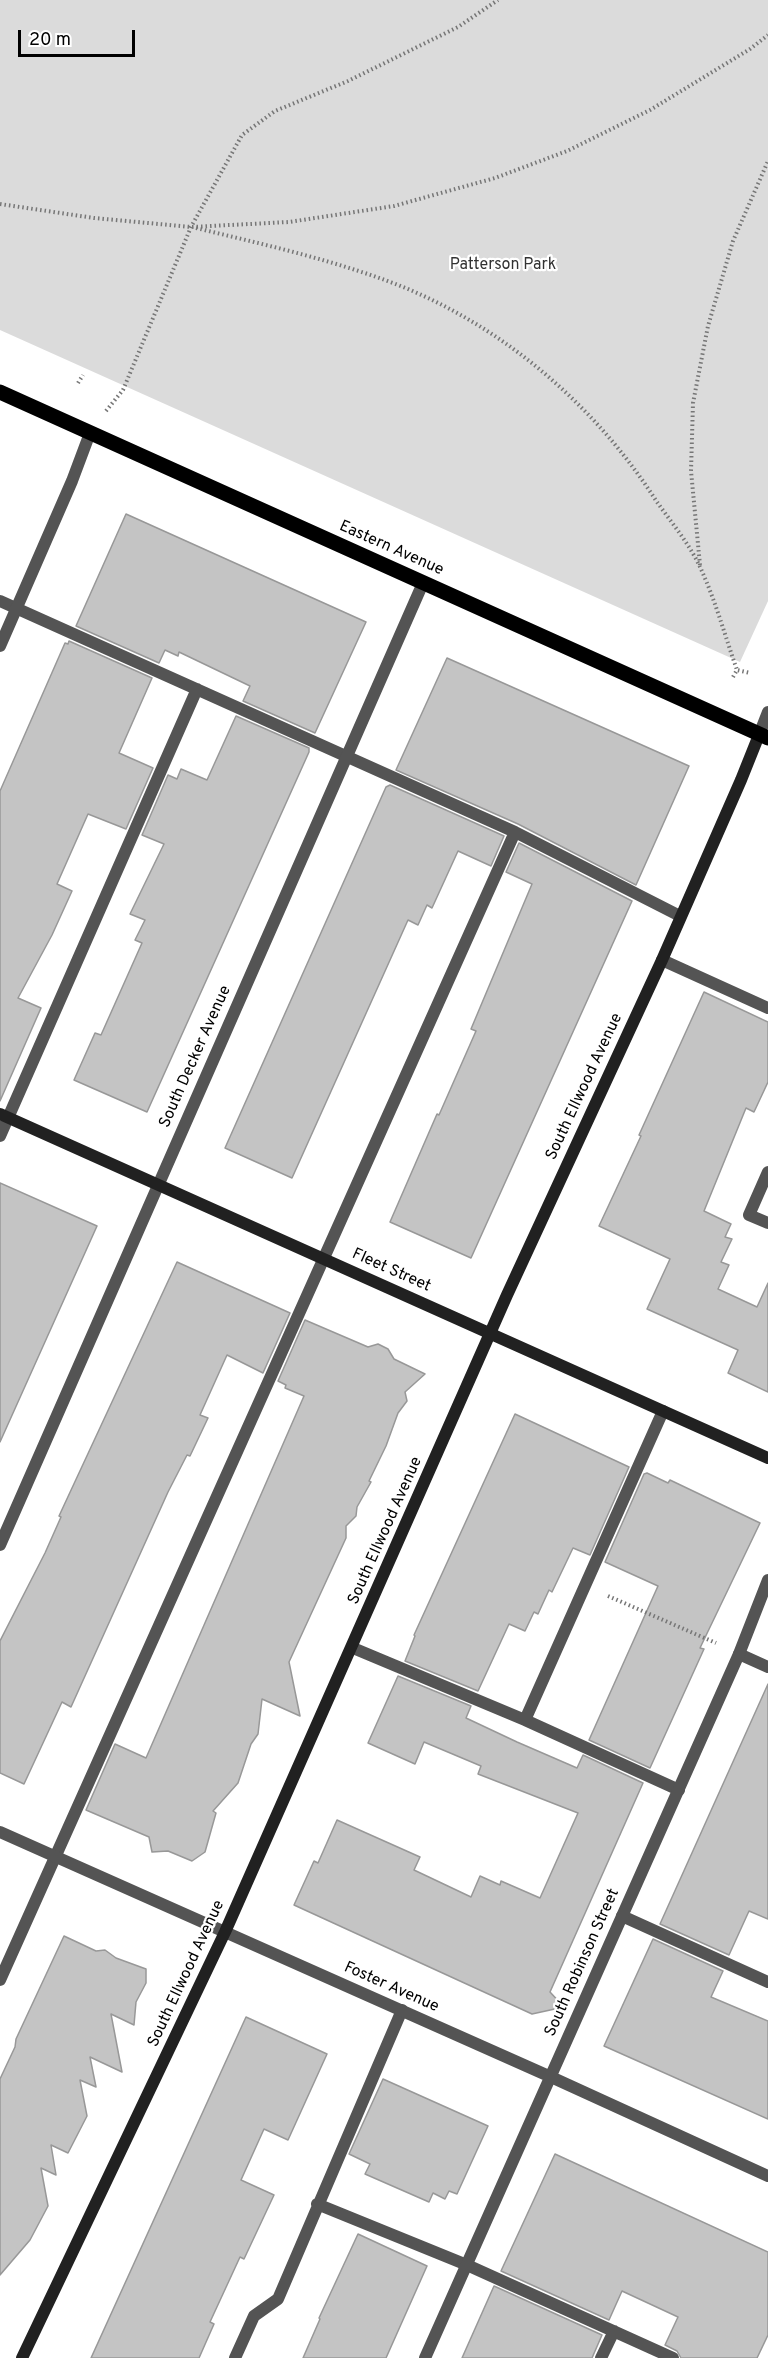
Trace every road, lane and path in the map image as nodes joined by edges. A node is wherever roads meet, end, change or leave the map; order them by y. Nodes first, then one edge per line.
1 (498, 0) edge
2 (768, 35) edge
3 (768, 161) edge
4 (0, 204) edge
5 (191, 227) junction
6 (84, 375) dead end
7 (78, 383) dead end
8 (123, 390) dead end
9 (0, 392) edge
10 (90, 433) junction
11 (700, 566) junction
12 (423, 583) junction
13 (0, 601) edge
14 (17, 609) junction
15 (0, 646) edge
16 (737, 670) junction
17 (750, 674) dead end
18 (733, 677) dead end
19 (196, 689) junction
20 (768, 712) edge
21 (763, 736) edge
22 (346, 757) junction
23 (515, 832) junction
24 (680, 916) junction
25 (662, 960) junction
26 (768, 1008) edge
27 (4, 1116) edge
28 (0, 1136) edge
29 (768, 1172) edge
30 (159, 1185) junction
31 (768, 1223) edge
32 (322, 1258) junction
33 (490, 1333) junction
34 (663, 1411) junction
35 (768, 1458) edge
36 (0, 1545) edge
37 (768, 1580) edge
38 (585, 1586) junction
39 (353, 1648) junction
40 (740, 1654) junction
41 (768, 1667) edge
42 (525, 1720) junction
43 (679, 1790) junction
44 (0, 1832) edge
45 (55, 1857) junction
46 (622, 1916) junction
47 (225, 1932) junction
48 (0, 1980) edge
49 (768, 1982) edge
50 (402, 2010) junction
51 (551, 2077) junction
52 (768, 2176) edge
53 (317, 2204) junction
54 (467, 2265) junction
55 (614, 2331) junction
56 (25, 2357) edge
57 (236, 2358) edge
58 (425, 2358) edge
59 (602, 2358) edge
60 (673, 2358) edge

1 - 5 path
2 - 5 path
3 - 11 path
4 - 5 path
5 - 8 path
5 - 11 path
6 - 7 path
9 - 10 main road, Eastern Avenue
10 - 12 main road, Eastern Avenue
10 - 14 street
11 - 16 path
12 - 21 main road, Eastern Avenue
12 - 22 street, South Decker Avenue
13 - 14 street
14 - 15 street
14 - 19 street
16 - 17 path
16 - 18 path
19 - 22 street
19 - 27 street
20 - 21 street, South Ellwood Avenue
21 - 24 street, South Ellwood Avenue
22 - 23 street
22 - 30 street, South Decker Avenue
23 - 24 street
23 - 32 street
24 - 25 street, South Ellwood Avenue
25 - 26 street
25 - 33 street, South Ellwood Avenue
27 - 28 street
27 - 30 street, Fleet Street
29 - 31 street
30 - 32 street, Fleet Street
30 - 36 street, South Decker Avenue
32 - 33 street, Fleet Street
32 - 45 street
33 - 34 street, Fleet Street
33 - 39 street, South Ellwood Avenue
34 - 35 street, Fleet Street
34 - 38 street
37 - 40 street, South Robinson Street
38 - 40 path
38 - 42 street
39 - 42 street
39 - 47 street, South Ellwood Avenue
40 - 41 street
40 - 43 street, South Robinson Street
42 - 43 street
43 - 46 street, South Robinson Street
44 - 45 street, Foster Avenue
45 - 47 street, Foster Avenue
45 - 48 street
46 - 49 street
46 - 51 street, South Robinson Street
47 - 50 street, Foster Avenue
47 - 56 street, South Ellwood Avenue
50 - 51 street, Foster Avenue
50 - 53 street
51 - 52 street, Foster Avenue
51 - 54 street, South Robinson Street
53 - 54 street
53 - 57 street
54 - 55 street
54 - 58 street, South Robinson Street
55 - 59 street
55 - 60 street

